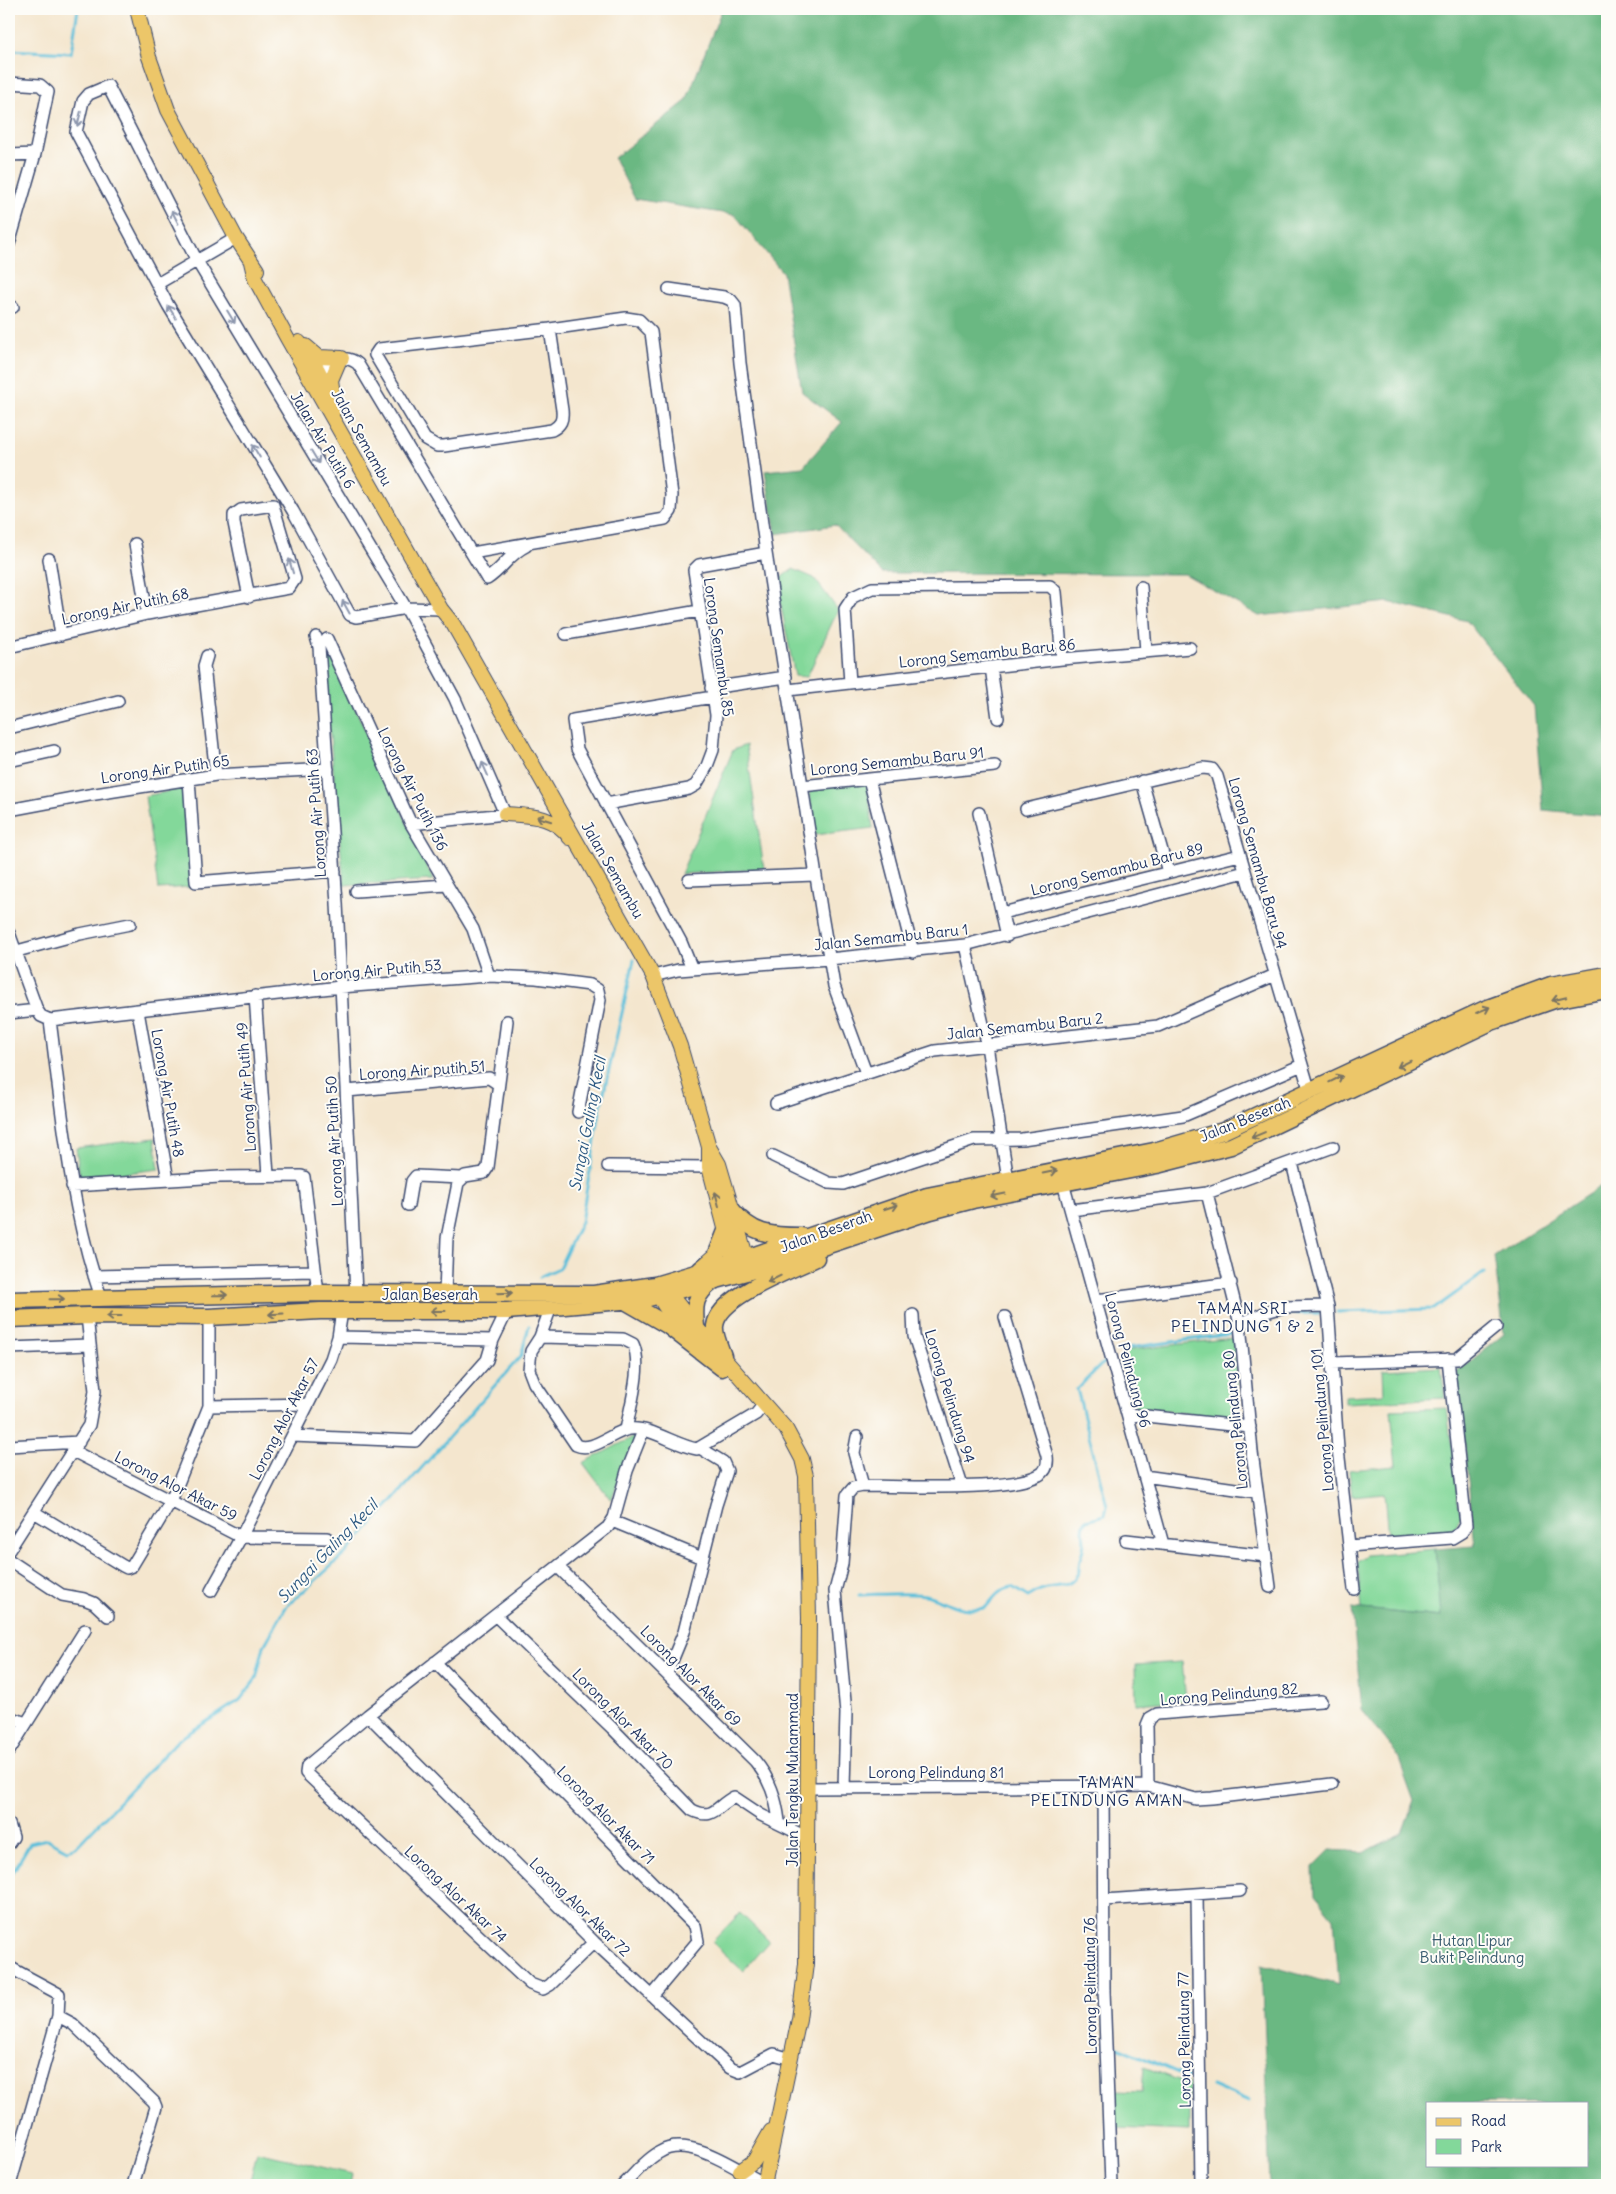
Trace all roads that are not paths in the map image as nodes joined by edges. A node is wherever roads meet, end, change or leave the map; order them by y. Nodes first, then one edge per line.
1 (137, 9) edge
2 (9, 83) edge
3 (35, 154) junction
4 (9, 155) edge
5 (236, 238) junction
6 (9, 244) edge
7 (197, 261) junction
8 (251, 262) junction
9 (157, 284) junction
10 (669, 289) dead end
11 (550, 329) junction
12 (295, 335) junction
13 (341, 358) junction
14 (315, 377) junction
15 (336, 407) junction
16 (269, 471) junction
17 (273, 505) junction
18 (135, 544) dead end
19 (530, 544) junction
20 (472, 553) junction
21 (766, 553) junction
22 (49, 559) dead end
23 (1141, 586) dead end
24 (249, 597) junction
25 (406, 608) junction
26 (441, 609) junction
27 (699, 610) junction
28 (147, 614) junction
29 (453, 624) junction
30 (566, 634) dead end
31 (61, 635) junction
32 (321, 638) joint
33 (9, 647) edge
34 (1190, 648) dead end
35 (1146, 651) junction
36 (207, 656) dead end
37 (1062, 659) junction
38 (991, 667) junction
39 (786, 677) junction
40 (850, 683) junction
41 (788, 690) junction
42 (712, 693) junction
43 (118, 701) dead end
44 (998, 718) dead end
45 (9, 728) edge
46 (54, 751) dead end
47 (9, 761) edge
48 (995, 766) dead end
49 (328, 769) junction
50 (216, 775) junction
51 (189, 779) junction
52 (869, 779) junction
53 (1142, 781) junction
54 (802, 786) junction
55 (606, 804) junction
56 (1026, 809) dead end
57 (9, 810) edge
58 (505, 814) junction
59 (979, 814) dead end
60 (411, 824) junction
61 (1240, 855) junction
62 (335, 871) junction
63 (1168, 872) junction
64 (1245, 872) junction
65 (815, 875) junction
66 (600, 879) junction
67 (689, 880) dead end
68 (447, 885) junction
69 (356, 891) dead end
70 (1002, 913) junction
71 (130, 924) dead end
72 (9, 933) edge
73 (1007, 936) junction
74 (965, 946) junction
75 (17, 951) junction
76 (913, 952) junction
77 (829, 959) junction
78 (692, 969) junction
79 (1275, 975) junction
80 (1607, 975) edge
81 (489, 976) junction
82 (653, 976) junction
83 (340, 987) junction
84 (1607, 990) edge
85 (255, 996) junction
86 (37, 1010) junction
87 (138, 1011) junction
88 (9, 1013) edge
89 (50, 1020) junction
90 (507, 1021) dead end
91 (986, 1044) junction
92 (1302, 1064) junction
93 (866, 1073) junction
94 (498, 1084) junction
95 (346, 1091) junction
96 (1310, 1092) junction
97 (776, 1102) dead end
98 (578, 1112) dead end
99 (1002, 1138) junction
100 (1334, 1147) dead end
101 (773, 1156) dead end
102 (1292, 1163) junction
103 (608, 1166) dead end
104 (714, 1166) junction
105 (268, 1175) junction
106 (461, 1178) junction
107 (168, 1180) junction
108 (1008, 1180) junction
109 (1063, 1183) junction
110 (72, 1186) junction
111 (1207, 1193) junction
112 (408, 1206) dead end
113 (732, 1210) junction
114 (1071, 1210) junction
115 (931, 1211) junction
116 (726, 1231) junction
117 (812, 1236) junction
118 (742, 1267) junction
119 (313, 1271) junction
120 (94, 1276) junction
121 (692, 1276) junction
122 (712, 1282) junction
123 (1231, 1283) junction
124 (662, 1289) junction
125 (318, 1293) junction
126 (356, 1293) junction
127 (445, 1295) junction
128 (101, 1298) junction
129 (9, 1300) edge
130 (1096, 1300) junction
131 (627, 1302) junction
132 (1328, 1306) junction
133 (551, 1307) junction
134 (342, 1311) junction
135 (507, 1311) junction
136 (913, 1315) dead end
137 (87, 1316) junction
138 (209, 1317) junction
139 (1005, 1317) dead end
140 (9, 1319) edge
141 (1240, 1324) junction
142 (696, 1327) junction
143 (1496, 1327) dead end
144 (338, 1337) junction
145 (540, 1337) junction
146 (493, 1340) junction
147 (89, 1345) junction
148 (9, 1348) edge
149 (1448, 1359) junction
150 (722, 1362) junction
151 (1332, 1362) junction
152 (308, 1404) junction
153 (764, 1404) junction
154 (209, 1406) junction
155 (1127, 1414) junction
156 (1250, 1428) junction
157 (626, 1430) junction
158 (643, 1431) junction
159 (292, 1436) junction
160 (857, 1437) dead end
161 (9, 1446) edge
162 (76, 1446) junction
163 (700, 1448) junction
164 (1144, 1476) junction
165 (863, 1486) junction
166 (962, 1486) junction
167 (1257, 1492) junction
168 (171, 1500) junction
169 (34, 1512) junction
170 (612, 1521) junction
171 (241, 1537) junction
172 (327, 1538) dead end
173 (1126, 1540) dead end
174 (1163, 1544) junction
175 (1349, 1546) junction
176 (9, 1550) edge
177 (1266, 1556) junction
178 (702, 1558) junction
179 (9, 1560) edge
180 (558, 1567) junction
181 (1270, 1587) dead end
182 (1354, 1589) dead end
183 (211, 1591) dead end
184 (108, 1616) dead end
185 (496, 1616) junction
186 (85, 1630) dead end
187 (435, 1662) junction
188 (667, 1673) junction
189 (1321, 1701) dead end
190 (368, 1715) junction
191 (9, 1717) edge
192 (26, 1723) junction
193 (9, 1751) edge
194 (1332, 1784) dead end
195 (1148, 1786) junction
196 (1103, 1787) junction
197 (808, 1788) junction
198 (844, 1788) junction
199 (779, 1822) junction
200 (10, 1824) edge
201 (808, 1838) junction
202 (9, 1843) edge
203 (1240, 1891) dead end
204 (1197, 1894) junction
205 (1104, 1900) junction
206 (594, 1942) junction
207 (9, 1967) edge
208 (652, 1996) junction
209 (58, 2016) junction
210 (791, 2058) junction
211 (778, 2118) junction
212 (740, 2171) junction
213 (10, 2185) edge
214 (133, 2185) edge
215 (623, 2185) edge
216 (765, 2185) edge
217 (1111, 2185) edge
218 (1201, 2185) edge

1 - 5 main road, Jalan Semambu
2 - 3 street
3 - 4 street
3 - 6 street
5 - 7 street
5 - 8 main road, Jalan Semambu
7 - 9 street
7 -> 9 street, Jalan Air Putih 6
7 -> 25 street, Jalan Air Putih 6
8 - 12 main road, Jalan Semambu
8 - 14 main road, Jalan Semambu
16 -> 9 street
10 - 21 street, Lorong Semambu Baru 91
11 - 11 street
11 - 19 street
12 - 13 main road
12 - 14 main road, Jalan Semambu
13 - 14 street
13 - 15 main road
13 - 20 street
14 - 15 main road, Jalan Semambu
14 - 26 main road, Jalan Semambu
15 - 29 main road, Jalan Semambu
16 - 17 street
25 -> 16 street
17 - 24 street
24 -> 17 street, Lorong Air Putih 68
18 - 28 street
19 - 20 street
19 - 20 street
21 - 27 street, Lorong Semambu 85
21 - 39 street, Lorong Semambu Baru 91
22 - 31 street
23 - 35 street
24 - 28 street, Lorong Air Putih 68
25 - 26 street
58 -> 25 street, Jalan Air Putih 6
26 - 29 main road, Jalan Semambu
27 - 30 street
27 - 42 street, Lorong Semambu 85
28 - 31 street, Lorong Air Putih 68
29 - 66 main road, Jalan Semambu
31 - 33 street, Lorong Air Putih 68
32 - 49 street, Lorong Air Putih 63
32 - 60 street, Lorong Air Putih 136
34 - 35 street, Lorong Semambu Baru 86
35 - 37 street, Lorong Semambu Baru 86
36 - 50 street
37 - 38 street, Lorong Semambu Baru 86
37 - 40 street
38 - 40 street, Lorong Semambu Baru 86
38 - 44 street
39 - 41 street, Lorong Semambu Baru 91
39 - 42 street
40 - 41 street, Lorong Semambu Baru 86
41 - 54 street, Lorong Semambu Baru 91
42 - 55 street, Lorong Semambu 85
42 - 55 street
43 - 45 street
46 - 47 street
48 - 52 street, Lorong Semambu Baru 91
49 - 50 street, Lorong Air Putih 65
49 - 62 street, Lorong Air Putih 63
50 - 51 street, Lorong Air Putih 65
51 - 57 street, Lorong Air Putih 65
51 - 62 street
52 - 54 street, Lorong Semambu Baru 91
52 - 76 street
53 - 56 street, Lorong Semambu Baru 94
53 - 61 street, Lorong Semambu Baru 94
53 - 63 street
54 - 65 street, Lorong Semambu Baru 91
55 - 78 street
58 - 60 street
66 -> 58 main road
59 - 70 street
60 - 68 street, Lorong Air Putih 136
61 - 63 street, Lorong Semambu Baru 89
61 - 64 street, Lorong Semambu Baru 94
62 - 83 street, Lorong Air Putih 63
63 - 70 street, Lorong Semambu Baru 89
64 - 73 street, Jalan Semambu Baru 1
64 - 79 street, Lorong Semambu Baru 94
65 - 67 street
65 - 77 street, Lorong Semambu Baru 91
66 - 82 main road, Jalan Semambu
68 - 69 street
68 - 81 street, Lorong Air Putih 136
70 - 73 street
71 - 75 street
72 - 75 street
73 - 74 street, Jalan Semambu Baru 1
74 - 76 street, Jalan Semambu Baru 1
74 - 91 street
75 - 86 street
76 - 77 street, Jalan Semambu Baru 1
77 - 78 street, Jalan Semambu Baru 1
77 - 93 street, Lorong Semambu Baru 91
78 - 82 street, Jalan Semambu Baru 1
79 - 91 street, Jalan Semambu Baru 2
79 - 92 street, Lorong Semambu Baru 94
96 -> 80 highway, Jalan Beserah
81 - 83 street, Lorong Air Putih 53
81 - 98 street, Lorong Air Putih 53
82 - 104 main road, Jalan Semambu
83 - 85 street, Lorong Air Putih 53
83 - 95 street, Lorong Air Putih 50
84 -> 109 highway, Jalan Beserah
85 - 87 street, Lorong Air Putih 53
85 - 105 street, Lorong Air Putih 49
86 - 88 street
86 - 89 street
87 - 89 street, Lorong Air Putih 53
87 - 107 street, Lorong Air Putih 48
89 - 110 street
90 - 94 street
91 - 93 street, Jalan Semambu Baru 2
91 - 99 street
92 - 96 street, Lorong Semambu Baru 94
92 - 99 street
93 - 97 street, Jalan Semambu Baru 2
94 - 95 street, Lorong Air putih 51
94 - 106 street
95 - 126 street, Lorong Air Putih 50
108 -> 96 highway, Jalan Beserah
99 - 101 street
99 - 108 street
100 - 102 street
102 - 111 street
102 - 132 street, Lorong Pelindung 101
103 - 104 street
104 - 113 main road, Jalan Semambu
116 -> 104 main road, Jalan Semambu
105 - 107 street
105 - 119 street
106 - 112 street
106 - 127 street
107 - 110 street
117 -> 108 highway, Jalan Beserah
109 - 114 street, Lorong Pelindung 96
109 -> 115 highway, Jalan Beserah
110 - 120 street
111 - 114 street
111 - 123 street, Lorong Pelindung 80
113 - 117 highway
113 - 118 main road, Jalan Semambu
114 - 130 street, Lorong Pelindung 96
115 - 118 highway, Jalan Beserah
115 -> 150 highway
116 - 118 main road, Jalan Semambu
116 - 121 highway
117 - 118 highway, Jalan Beserah
118 - 121 highway, Jalan Beserah
118 - 122 highway, Jalan Beserah
119 - 120 street
119 - 125 street
120 - 128 street
121 - 124 highway, Jalan Beserah
122 - 124 highway, Jalan Beserah
122 - 142 highway
123 - 130 street
123 - 141 street, Lorong Pelindung 80
127 -> 124 highway, Jalan Beserah
124 - 131 highway, Jalan Beserah
124 - 142 main road, Jalan Tengku Muhammad
124 - 150 main road, Jalan Tengku Muhammad
125 - 126 highway, Jalan Beserah
128 -> 125 highway, Jalan Beserah
126 - 127 highway, Jalan Beserah
129 -> 128 highway, Jalan Beserah
130 - 155 street, Lorong Pelindung 96
131 - 133 highway, Jalan Beserah
131 - 150 highway
132 - 141 street
132 - 151 street, Lorong Pelindung 101
133 - 135 highway, Jalan Beserah
133 - 145 street
135 -> 134 highway, Jalan Beserah
134 -> 138 highway, Jalan Beserah
134 - 144 street, Lorong Alor Akar 57
135 - 146 street
136 - 166 street, Lorong Pelindung 94
138 -> 137 highway, Jalan Beserah
137 - 140 highway, Jalan Beserah
137 - 147 street
138 - 154 street
139 - 166 street
141 - 156 street, Lorong Pelindung 80
142 - 150 main road, Jalan Tengku Muhammad
143 - 149 street
144 - 146 street
144 - 152 street, Lorong Alor Akar 57
145 - 157 street
145 - 157 street
146 - 159 street
147 - 148 street
147 - 162 street
149 - 151 street
149 - 175 street
150 - 153 main road, Jalan Tengku Muhammad
151 - 175 street, Lorong Pelindung 101
152 - 154 street
152 - 159 street, Lorong Alor Akar 57
153 - 163 street
153 - 197 main road, Jalan Tengku Muhammad
154 - 168 street
155 - 156 street
155 - 164 street, Lorong Pelindung 96
156 - 167 street, Lorong Pelindung 80
157 - 158 street
158 - 163 street
158 - 170 street
159 - 171 street, Lorong Alor Akar 57
160 - 165 street
161 - 162 street
162 - 168 street, Lorong Alor Akar 59
162 - 169 street
163 - 178 street
164 - 167 street
164 - 174 street, Lorong Pelindung 96
165 - 166 street
165 - 198 street
167 - 177 street, Lorong Pelindung 80
168 - 169 street
168 - 171 street, Lorong Alor Akar 59
169 - 176 street
170 - 178 street
170 - 180 street
171 - 172 street, Lorong Alor Akar 59
171 - 183 street, Lorong Alor Akar 57
173 - 174 street
174 - 177 street
175 - 182 street, Lorong Pelindung 101
177 - 181 street, Lorong Pelindung 80
178 - 188 street
179 - 184 street
180 - 185 street
180 - 188 street, Lorong Alor Akar 69
185 - 187 street
185 - 199 street, Lorong Alor Akar 70
186 - 192 street
187 - 190 street
187 - 208 street, Lorong Alor Akar 71
188 - 199 street, Lorong Alor Akar 69
189 - 195 street, Lorong Pelindung 82
190 - 206 street, Lorong Alor Akar 72
190 - 206 street, Lorong Alor Akar 74
191 - 192 street
192 - 193 street
194 - 195 street, Lorong Pelindung 81
195 - 196 street, Lorong Pelindung 81
196 - 198 street, Lorong Pelindung 81
196 - 205 street, Lorong Pelindung 76
197 - 198 street, Lorong Pelindung 81
197 - 201 main road, Jalan Tengku Muhammad
199 - 201 street
200 - 202 street
201 - 210 main road, Jalan Tengku Muhammad
203 - 204 street
204 - 205 street
204 - 218 street, Lorong Pelindung 77
205 - 217 street, Lorong Pelindung 76
206 - 208 street, Lorong Alor Akar 72
207 - 209 street
208 - 210 street, Lorong Alor Akar 72
209 - 213 street
209 - 214 street
210 - 211 main road, Jalan Tengku Muhammad
211 - 212 main road
211 - 216 main road, Jalan Tengku Muhammad
212 - 215 street
212 - 216 street

